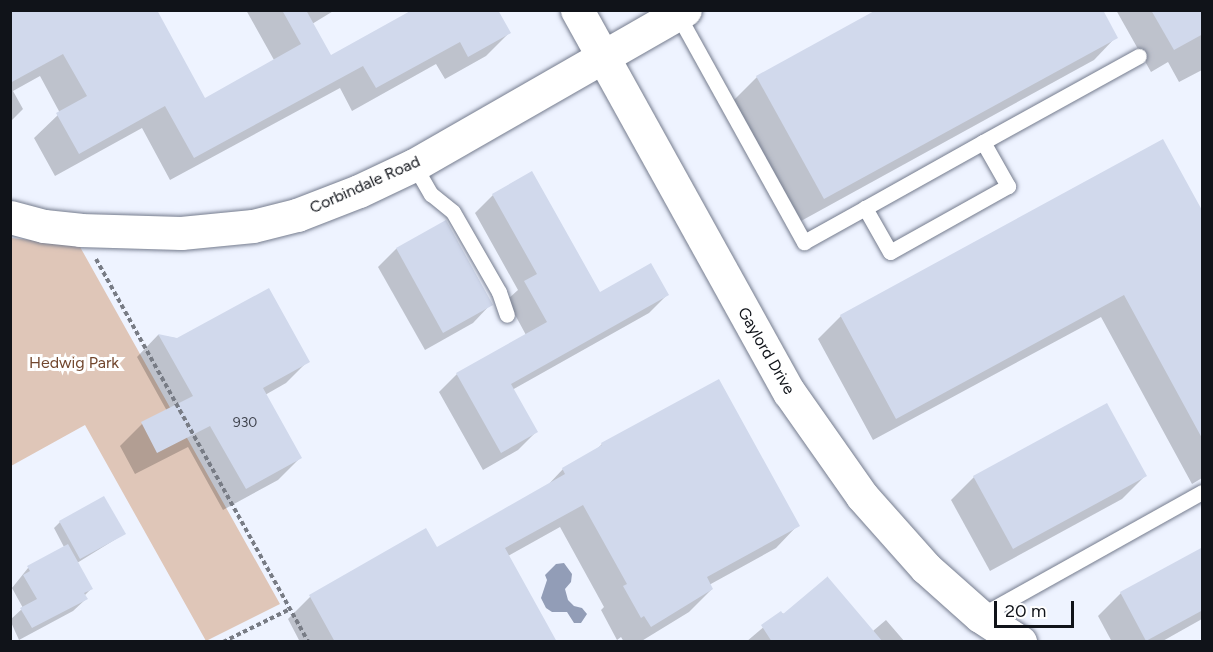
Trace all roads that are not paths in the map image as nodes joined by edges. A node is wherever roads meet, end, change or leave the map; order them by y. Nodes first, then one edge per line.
1 (577, 10) edge
2 (682, 13) edge
3 (1139, 56) dead end
4 (602, 58) junction
5 (984, 142) junction
6 (414, 165) junction
7 (865, 208) junction
8 (10, 217) edge
9 (507, 315) dead end
10 (1203, 492) edge
11 (980, 616) junction
12 (1020, 642) edge

1 - 4 street, Gaylord Drive
2 - 4 street, Corbindale Road
2 - 7 lane
3 - 5 lane
4 - 6 street, Corbindale Road
4 - 11 street, Gaylord Drive
5 - 7 lane
5 - 7 lane
6 - 8 street, Corbindale Road
6 - 9 lane
10 - 11 lane
11 - 12 street, Gaylord Drive

